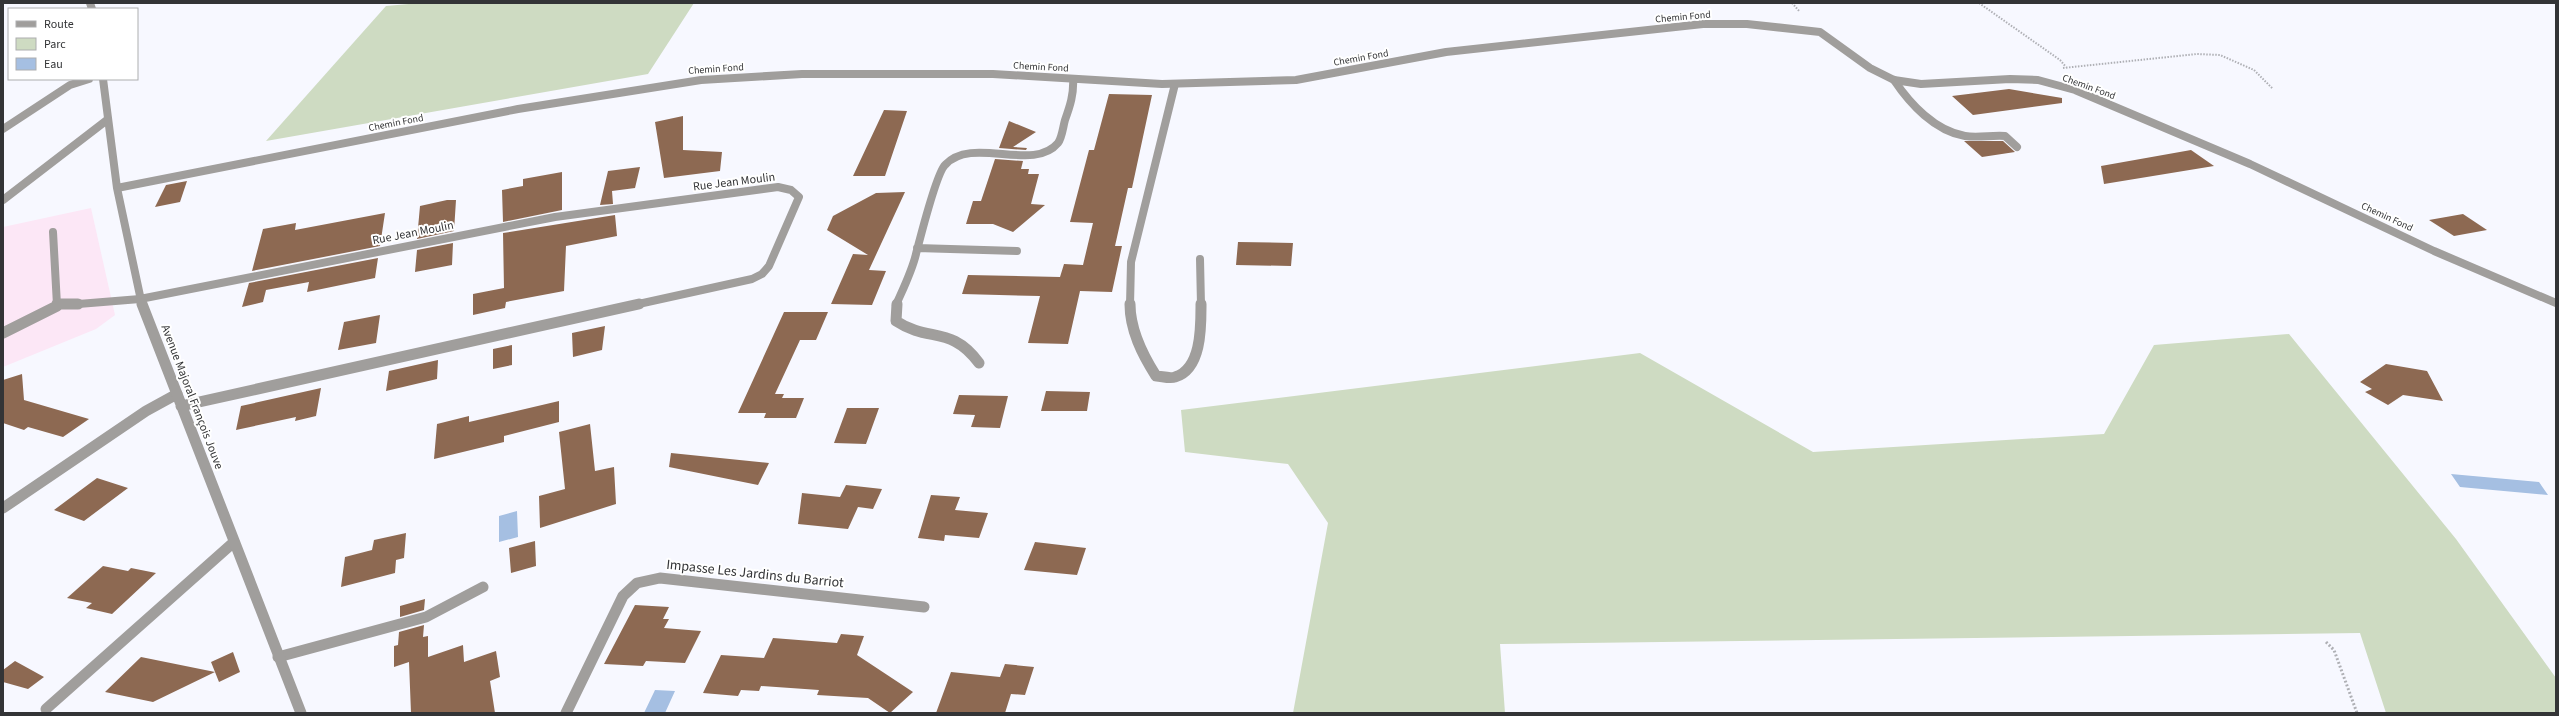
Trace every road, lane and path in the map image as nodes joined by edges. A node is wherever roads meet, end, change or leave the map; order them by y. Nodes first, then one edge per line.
1 (1979, 3) edge
2 (2066, 67) junction
3 (1073, 79) junction
4 (87, 80) edge
5 (103, 80) edge
6 (1894, 80) junction
7 (2038, 80) junction
8 (1175, 84) junction
9 (2273, 89) dead end
10 (107, 120) junction
11 (3, 129) edge
12 (2017, 147) dead end
13 (117, 188) junction
14 (3, 200) edge
15 (53, 232) dead end
16 (917, 248) junction
17 (1017, 251) dead end
18 (1200, 259) dead end
19 (140, 299) junction
20 (2556, 303) edge
21 (57, 306) junction
22 (3, 333) edge
23 (979, 363) dead end
24 (177, 394) junction
25 (181, 406) junction
26 (3, 508) edge
27 (234, 542) junction
28 (483, 587) dead end
29 (924, 607) dead end
30 (2326, 642) dead end
31 (278, 657) junction
32 (46, 709) dead end
33 (301, 713) edge
34 (566, 713) edge
35 (2357, 713) edge

1 - 2 path
2 - 7 path
2 - 9 path
3 - 8 street, Chemin Fond
3 - 13 street, Chemin Fond
3 - 16 street
4 - 11 street
5 - 10 street, Avenue Majoral François Jouve
6 - 7 street, Chemin Fond
6 - 8 street, Chemin Fond
6 - 12 street
7 - 20 street, Chemin Fond
8 - 18 street
10 - 13 street, Avenue Majoral François Jouve
10 - 14 street
13 - 19 street, Avenue Majoral François Jouve
15 - 21 street
16 - 17 street
16 - 23 street
19 - 21 street
19 - 24 street, Avenue Majoral François Jouve
19 - 25 street, Rue Jean Moulin
21 - 22 street
24 - 25 street, Avenue Majoral François Jouve
24 - 26 street
25 - 27 street, Avenue Majoral François Jouve
27 - 31 street, Avenue Majoral François Jouve
27 - 32 street
28 - 31 street
29 - 34 street, Impasse Les Jardins du Barriot
30 - 35 path
31 - 33 street, Avenue Majoral François Jouve

